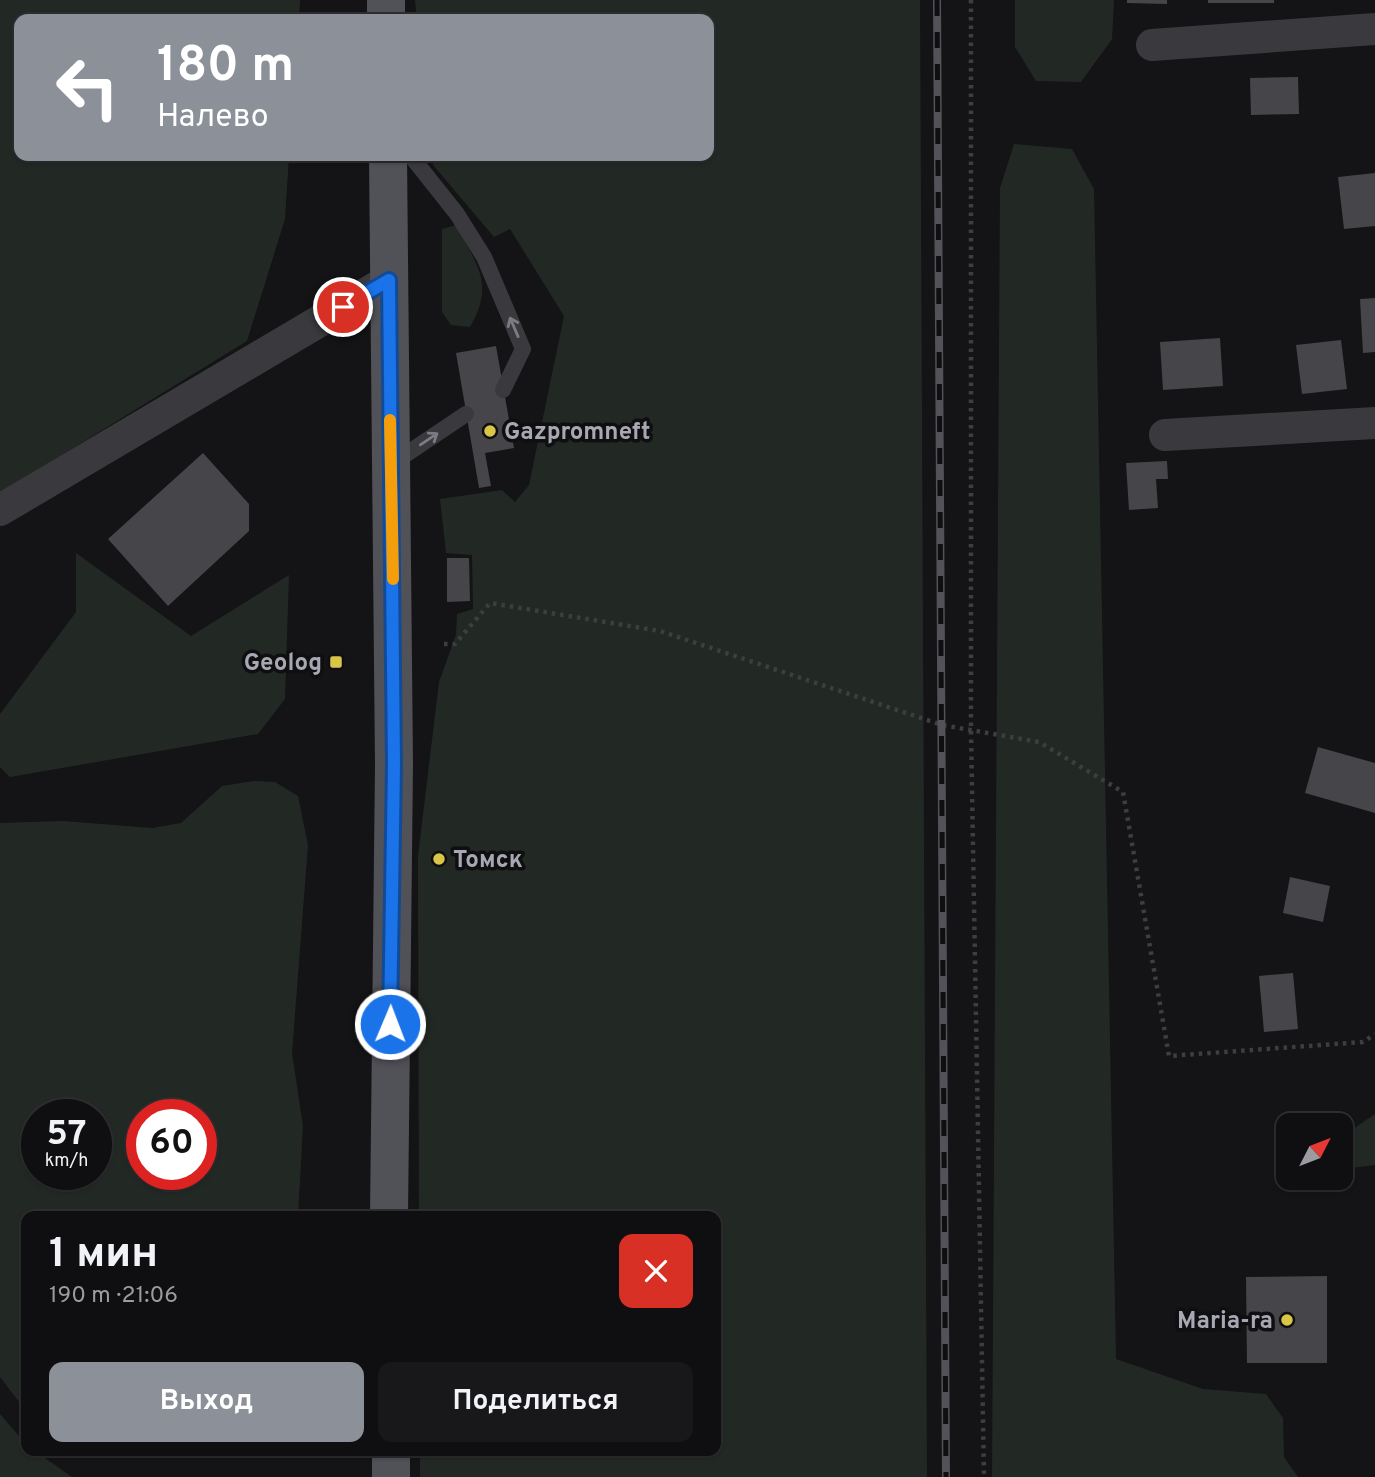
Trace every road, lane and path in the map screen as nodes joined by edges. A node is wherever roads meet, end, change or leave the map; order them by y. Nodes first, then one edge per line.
1 (971, 0) edge
2 (1375, 29) edge
3 (1152, 45) dead end
4 (388, 161) edge
5 (415, 161) edge
6 (389, 280) junction
7 (503, 390) dead end
8 (466, 414) dead end
9 (1375, 423) edge
10 (1165, 435) dead end
11 (391, 464) junction
12 (0, 510) edge
13 (444, 645) dead end
14 (971, 731) junction
15 (1375, 1034) edge
16 (389, 1211) edge
17 (391, 1456) edge
18 (391, 1477) edge
19 (984, 1477) edge

1 - 14 path
2 - 3 street
4 - 6 main road
7 -> 5 lane
6 - 11 main road
6 - 12 street
11 -> 8 lane
9 - 10 street
11 - 16 main road
13 - 14 path
14 - 15 path
14 - 19 path
17 - 18 main road

